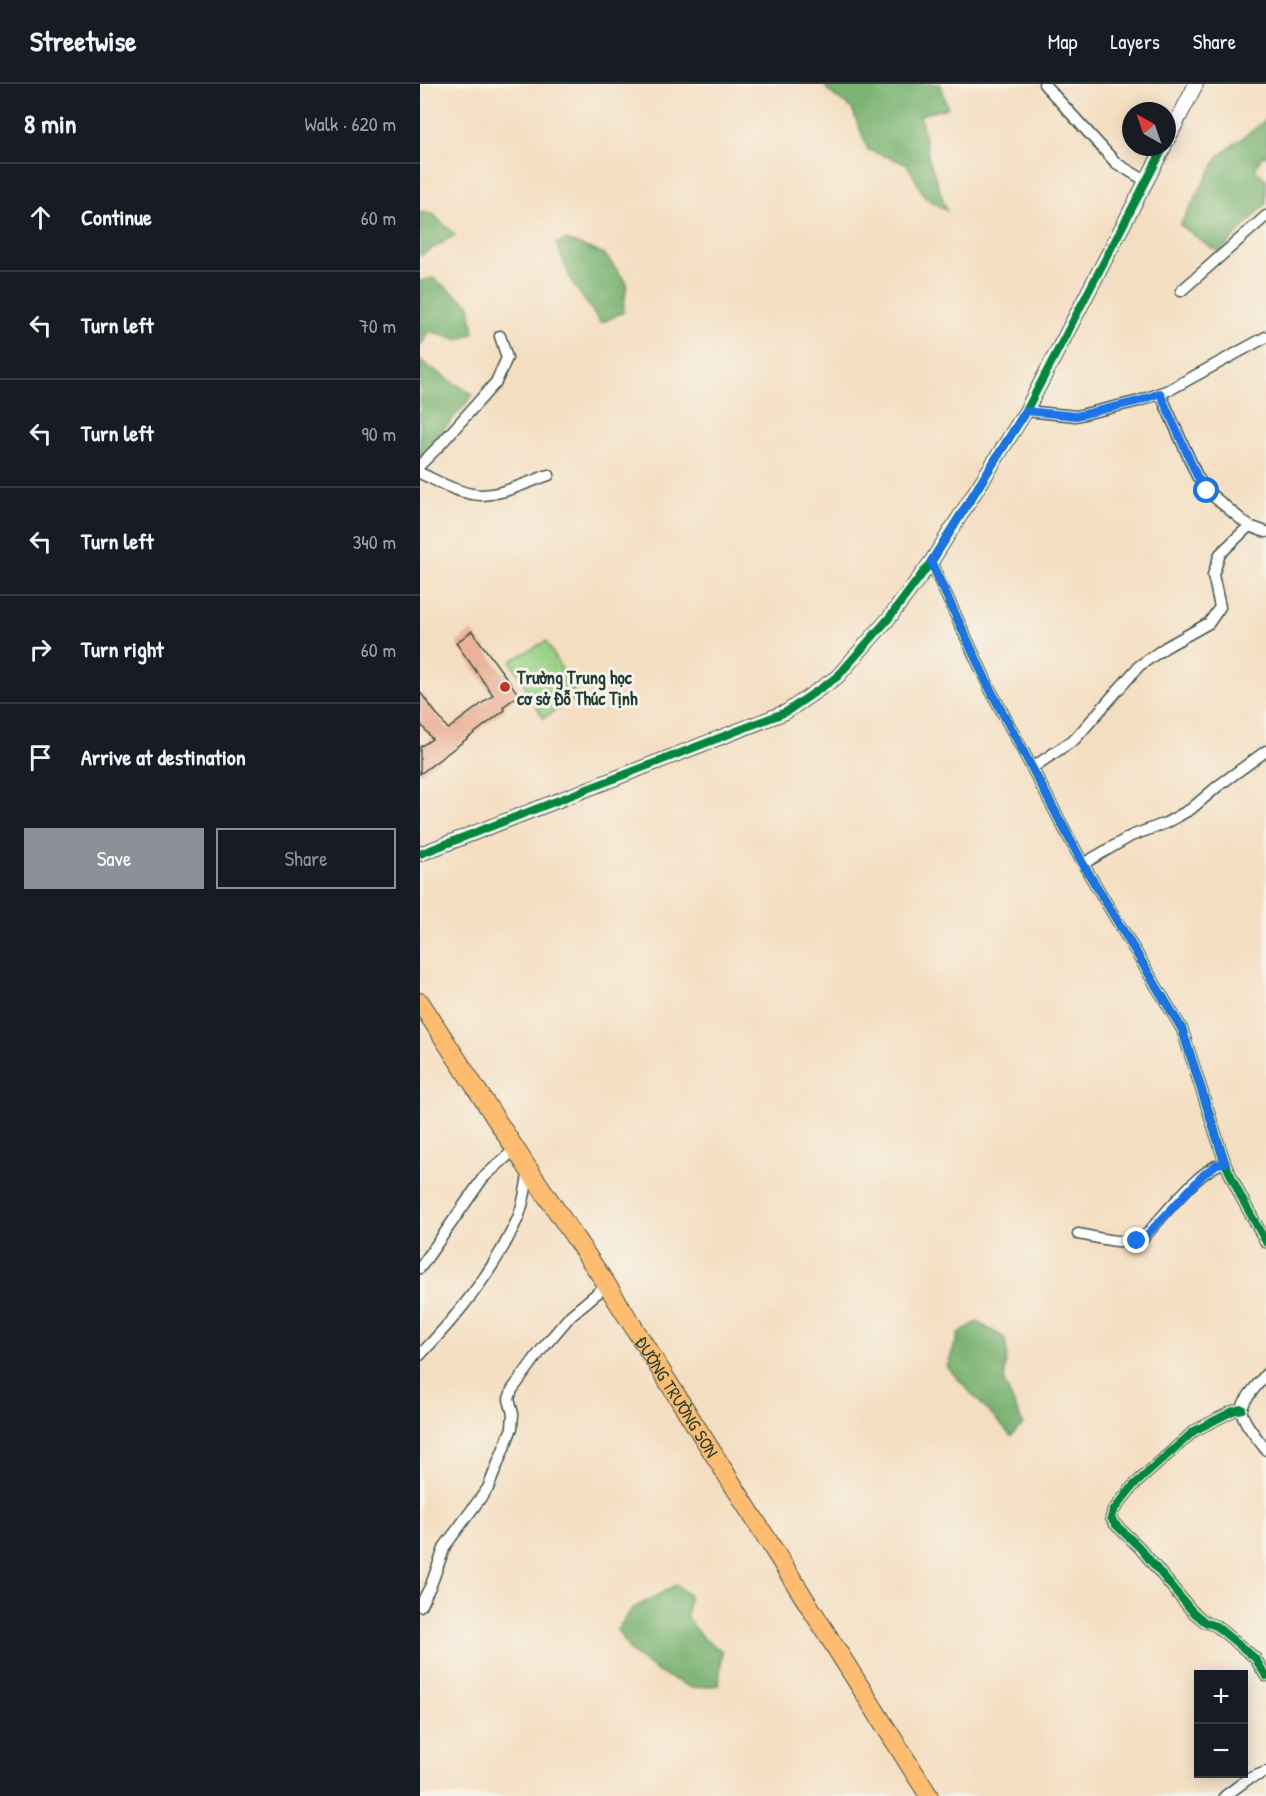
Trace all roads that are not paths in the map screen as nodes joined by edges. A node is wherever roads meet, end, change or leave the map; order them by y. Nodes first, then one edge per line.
1 (1044, 84) edge
2 (1196, 84) edge
3 (1176, 123) edge
4 (1159, 156) edge
5 (1146, 181) junction
6 (1266, 216) edge
7 (1181, 291) dead end
8 (500, 336) dead end
9 (1266, 337) edge
10 (1160, 393) junction
11 (1026, 411) junction
12 (420, 465) edge
13 (420, 473) edge
14 (549, 475) dead end
15 (1250, 526) junction
16 (1265, 530) edge
17 (931, 562) junction
18 (1266, 751) edge
19 (1032, 768) junction
20 (420, 854) edge
21 (1083, 864) junction
22 (420, 1002) edge
23 (516, 1149) junction
24 (1225, 1163) junction
25 (529, 1170) junction
26 (1078, 1234) dead end
27 (1266, 1242) edge
28 (420, 1268) edge
29 (607, 1285) junction
30 (420, 1355) edge
31 (1266, 1374) edge
32 (1242, 1409) junction
33 (1266, 1450) edge
34 (423, 1592) edge
35 (420, 1606) edge
36 (1266, 1676) edge
37 (1266, 1773) edge
38 (929, 1796) edge
39 (1225, 1796) edge

1 - 5 street
2 - 3 street
4 - 5 street
5 - 11 street
6 - 7 street
8 - 12 street
9 - 10 street
10 - 11 street
10 - 15 street
11 - 17 street
13 - 14 street
15 - 16 street
15 - 19 street
17 - 19 street
17 - 20 street
18 - 21 street
19 - 21 street
21 - 24 street
22 - 23 highway, ĐƯỜNG TRƯỜNG SƠN
23 - 25 highway, ĐƯỜNG TRƯỜNG SƠN
23 - 28 street
24 - 26 street
24 - 27 street
25 - 29 highway, ĐƯỜNG TRƯỜNG SƠN
25 - 30 street
29 - 34 street
29 - 38 highway, ĐƯỜNG TRƯỜNG SƠN
31 - 32 street
32 - 33 street
32 - 36 street
34 - 35 street
37 - 39 street

